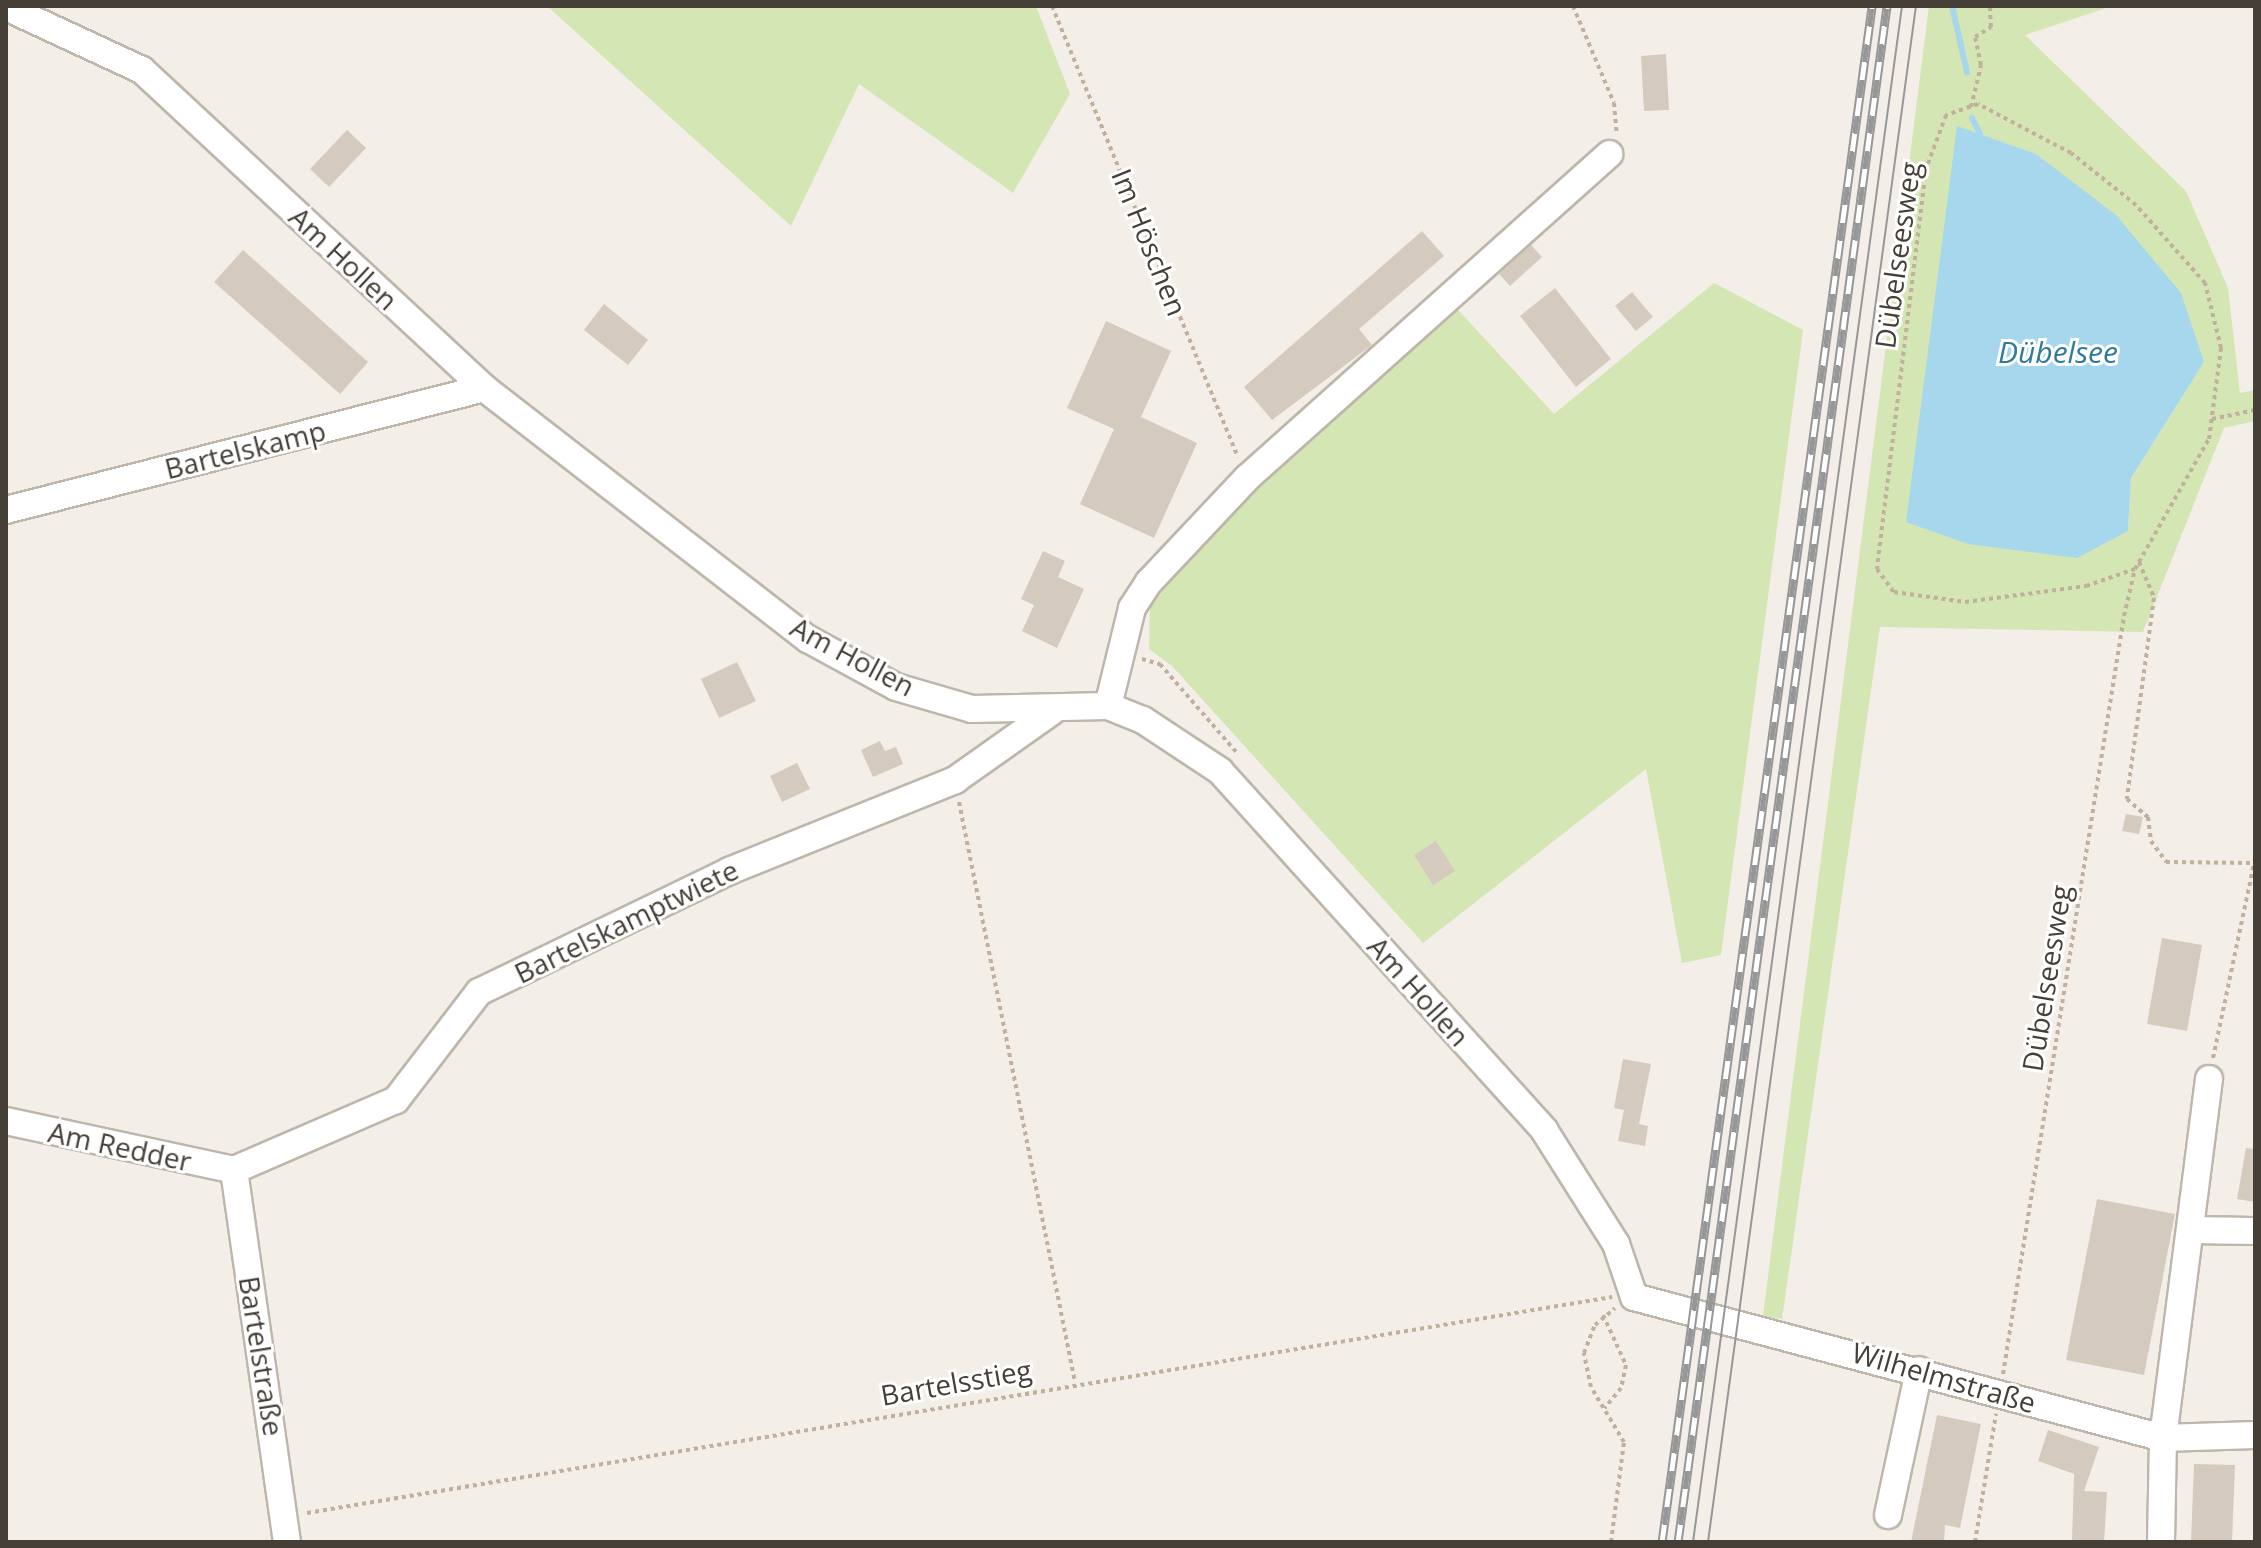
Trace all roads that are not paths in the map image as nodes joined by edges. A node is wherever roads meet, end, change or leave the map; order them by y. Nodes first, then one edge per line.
1 (6, 7) edge
2 (1609, 154) road end
3 (484, 388) junction
4 (6, 510) edge
5 (1108, 706) junction
6 (1051, 712) junction
7 (2209, 1079) road end
8 (6, 1121) edge
9 (234, 1170) junction
10 (2190, 1230) junction
11 (2255, 1231) edge
12 (1634, 1297) joint
13 (1919, 1370) junction
14 (2255, 1435) edge
15 (2163, 1438) junction
16 (1888, 1515) dead end
17 (287, 1529) edge
18 (2161, 1542) edge

1 - 3 street, Am Hollen
2 - 5 street
3 - 4 street, Bartelskamp
3 - 6 street, Am Hollen
5 - 6 street, Am Hollen
5 - 12 street, Am Hollen
6 - 9 street, Bartelskamptwiete
7 - 10 street
8 - 9 street, Am Redder
9 - 17 street, Bartelstraße
10 - 11 street
10 - 15 street
12 - 13 street, Wilhelmstraße
13 - 15 street, Wilhelmstraße
13 - 16 street
14 - 15 street, Wilhelmstraße
15 - 18 street

